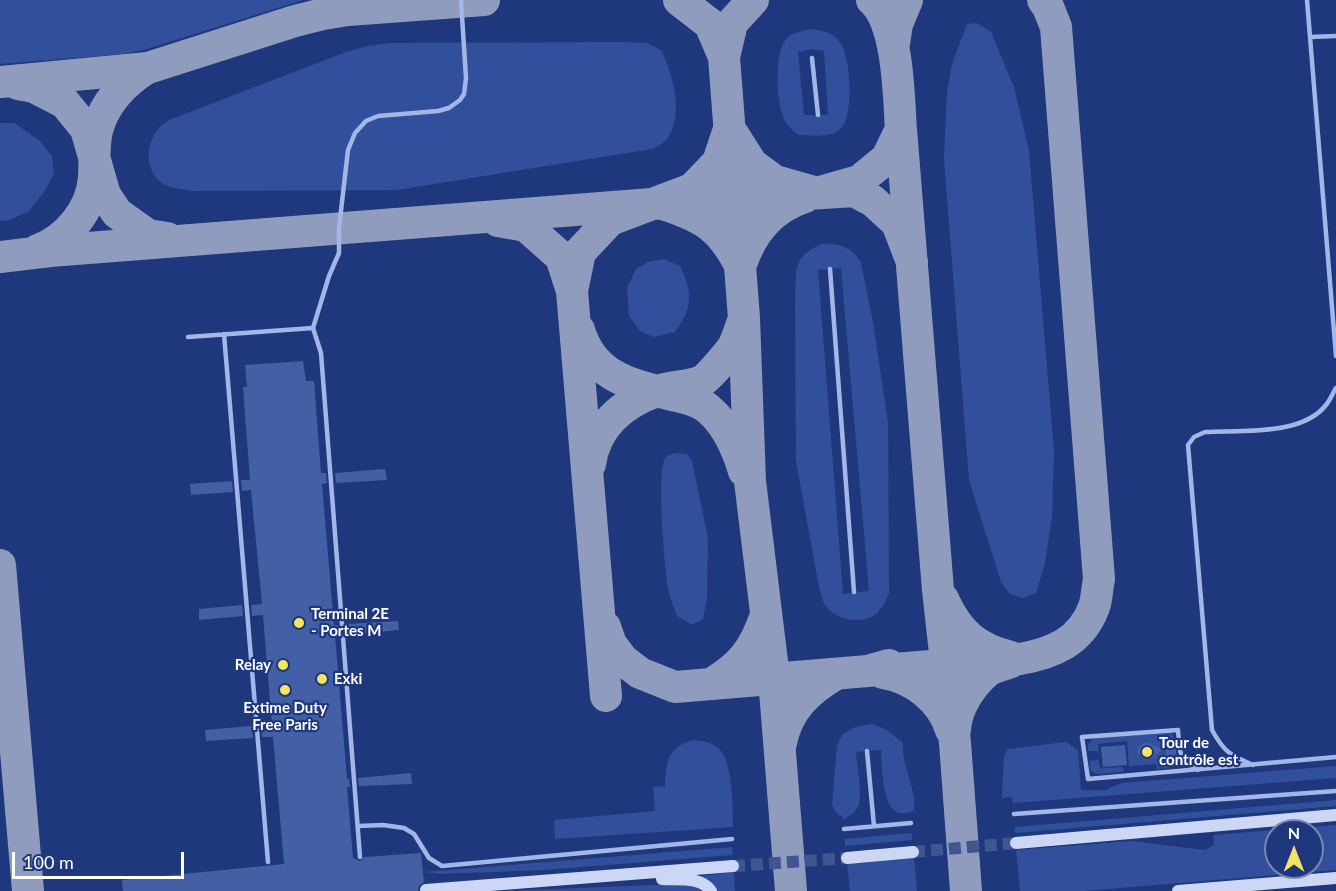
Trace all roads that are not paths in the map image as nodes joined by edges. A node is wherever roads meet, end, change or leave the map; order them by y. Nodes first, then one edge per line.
1 (461, 0) edge
2 (1307, 0) edge
3 (1336, 36) edge
4 (1310, 37) junction
5 (812, 58) dead end
6 (818, 115) dead end
7 (830, 269) dead end
8 (313, 328) junction
9 (224, 334) junction
10 (188, 337) dead end
11 (1336, 356) edge
12 (1336, 388) edge
13 (854, 592) dead end
14 (867, 752) dead end
15 (1336, 757) edge
16 (1253, 765) junction
17 (1198, 770) junction
18 (1336, 790) edge
19 (1014, 814) dead end
20 (1336, 815) edge
21 (911, 823) dead end
22 (358, 826) junction
23 (874, 826) junction
24 (844, 829) dead end
25 (732, 839) dead end
26 (1016, 843) tunnel mouth
27 (913, 852) tunnel mouth
28 (360, 857) dead end
29 (847, 858) tunnel mouth
30 (268, 862) dead end
31 (733, 866) tunnel mouth
32 (602, 877) junction
33 (1336, 878) edge
34 (426, 890) edge
35 (711, 891) edge
36 (1178, 891) edge

1 - 8 lane
2 - 4 lane
3 - 4 lane
4 - 11 lane
5 - 6 lane
7 - 13 lane
8 - 9 lane
8 - 22 lane
9 - 10 lane
9 - 30 lane
12 - 16 lane
14 - 23 lane
15 - 16 lane
16 - 17 lane
17 - 17 lane
18 - 19 lane
20 - 26 main road
21 - 23 lane
22 - 25 lane
22 - 28 lane
23 - 24 lane
27 - 29 main road
31 - 32 main road
32 - 34 main road
32 - 35 main road
33 - 36 main road

